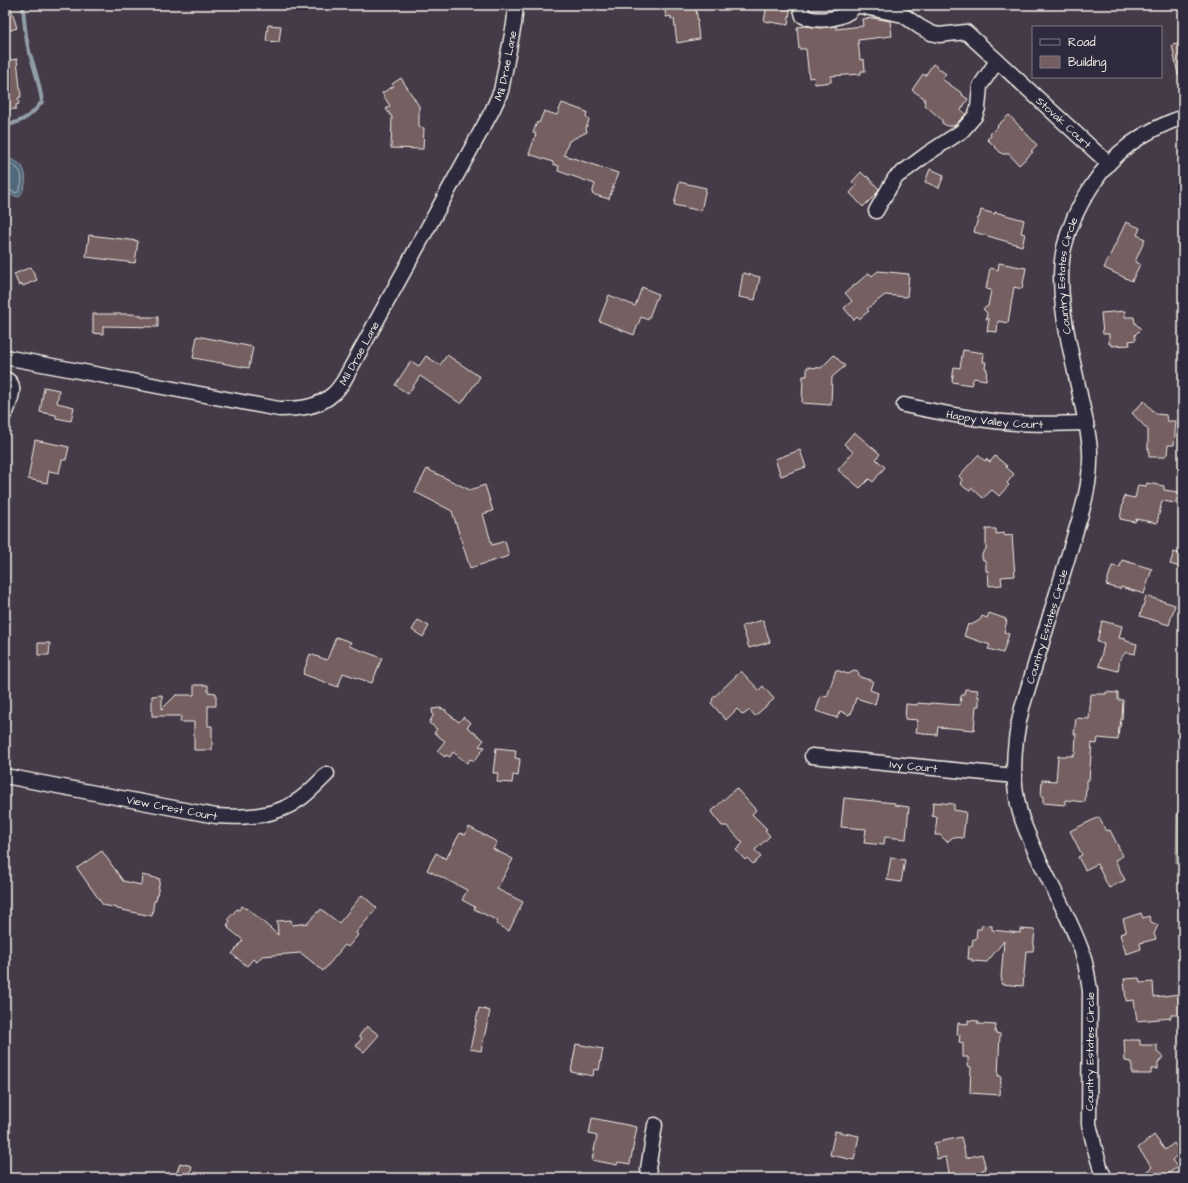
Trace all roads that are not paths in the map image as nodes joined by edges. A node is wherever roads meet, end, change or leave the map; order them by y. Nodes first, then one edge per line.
1 (516, 5) edge
2 (802, 5) edge
3 (856, 5) edge
4 (997, 61) junction
5 (1183, 117) edge
6 (1108, 163) junction
7 (876, 211) dead end
8 (5, 358) edge
9 (5, 379) edge
10 (904, 405) dead end
11 (5, 413) edge
12 (1086, 423) junction
13 (812, 756) dead end
14 (327, 774) dead end
15 (5, 776) edge
16 (1014, 776) junction
17 (655, 1125) dead end
18 (651, 1178) edge
19 (1105, 1178) edge

1 - 8 street, Mil Drae Lane
2 - 3 street
3 - 4 street, Stovak Court
4 - 6 street, Stovak Court
4 - 7 street
5 - 6 street, Country Estates Circle
6 - 12 street, Country Estates Circle
9 - 11 street
10 - 12 street, Happy Valley Court
12 - 16 street, Country Estates Circle
13 - 16 street, Ivy Court
14 - 15 street, View Crest Court
16 - 19 street, Country Estates Circle
17 - 18 street

